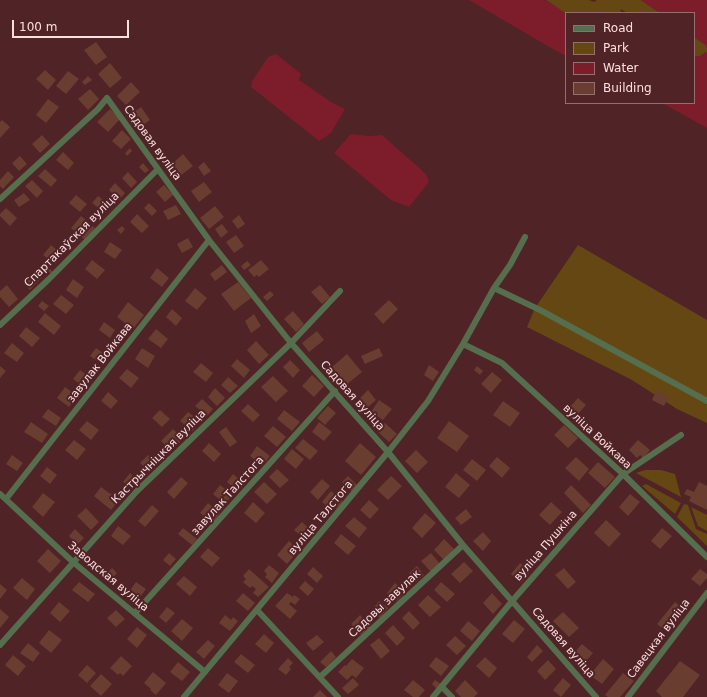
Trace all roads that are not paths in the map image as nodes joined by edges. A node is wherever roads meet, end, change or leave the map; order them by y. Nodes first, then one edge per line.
1 (158, 169) junction
2 (0, 199) edge
3 (525, 237) dead end
4 (209, 240) junction
5 (494, 288) junction
6 (340, 291) dead end
7 (0, 325) edge
8 (291, 343) junction
9 (463, 344) junction
10 (335, 391) junction
11 (707, 401) edge
12 (681, 435) dead end
13 (388, 452) junction
14 (623, 474) junction
15 (0, 494) edge
16 (6, 499) junction
17 (463, 545) junction
18 (707, 557) edge
19 (73, 562) junction
20 (707, 593) edge
21 (513, 600) junction
22 (257, 610) junction
23 (136, 614) junction
24 (1, 642) edge
25 (205, 672) junction
26 (320, 677) junction
27 (442, 687) junction
28 (184, 697) edge
29 (338, 697) edge
30 (434, 697) edge
31 (452, 697) edge
32 (596, 697) edge
33 (628, 697) edge

1 - 2 street, Садовая вуліца
1 - 4 street, Садовая вуліца
1 - 7 street, Спартакаўская вуліца
3 - 5 street, вуліца Талстога
4 - 8 street, Садовая вуліца
4 - 16 street, завулак Войкава
5 - 9 street, вуліца Талстога
5 - 11 street
6 - 8 street, Кастрычніцкая вуліца
8 - 10 street, Садовая вуліца
8 - 19 street, Кастрычніцкая вуліца
9 - 13 street, вуліца Талстога
9 - 14 street, вуліца Войкава
10 - 13 street, Садовая вуліца
10 - 23 street, завулак Талстога
12 - 14 street, вуліца Пушкіна
13 - 17 street, Садовая вуліца
13 - 22 street, вуліца Талстога
14 - 18 street, вуліца Войкава
14 - 21 street, вуліца Пушкіна
15 - 16 street, Заводская вуліца
16 - 19 street, Заводская вуліца
17 - 21 street, Садовая вуліца
17 - 26 street, Садовы завулак
19 - 23 street, Заводская вуліца
19 - 24 street, Кастрычніцкая вуліца
20 - 33 street, Савецкая вуліца
21 - 27 street, вуліца Пушкіна
21 - 32 street, Садовая вуліца
22 - 25 street, вуліца Талстога
22 - 26 street
23 - 25 street, Заводская вуліца
25 - 28 street, вуліца Талстога
26 - 29 street
27 - 30 street, вуліца Пушкіна
27 - 31 street

